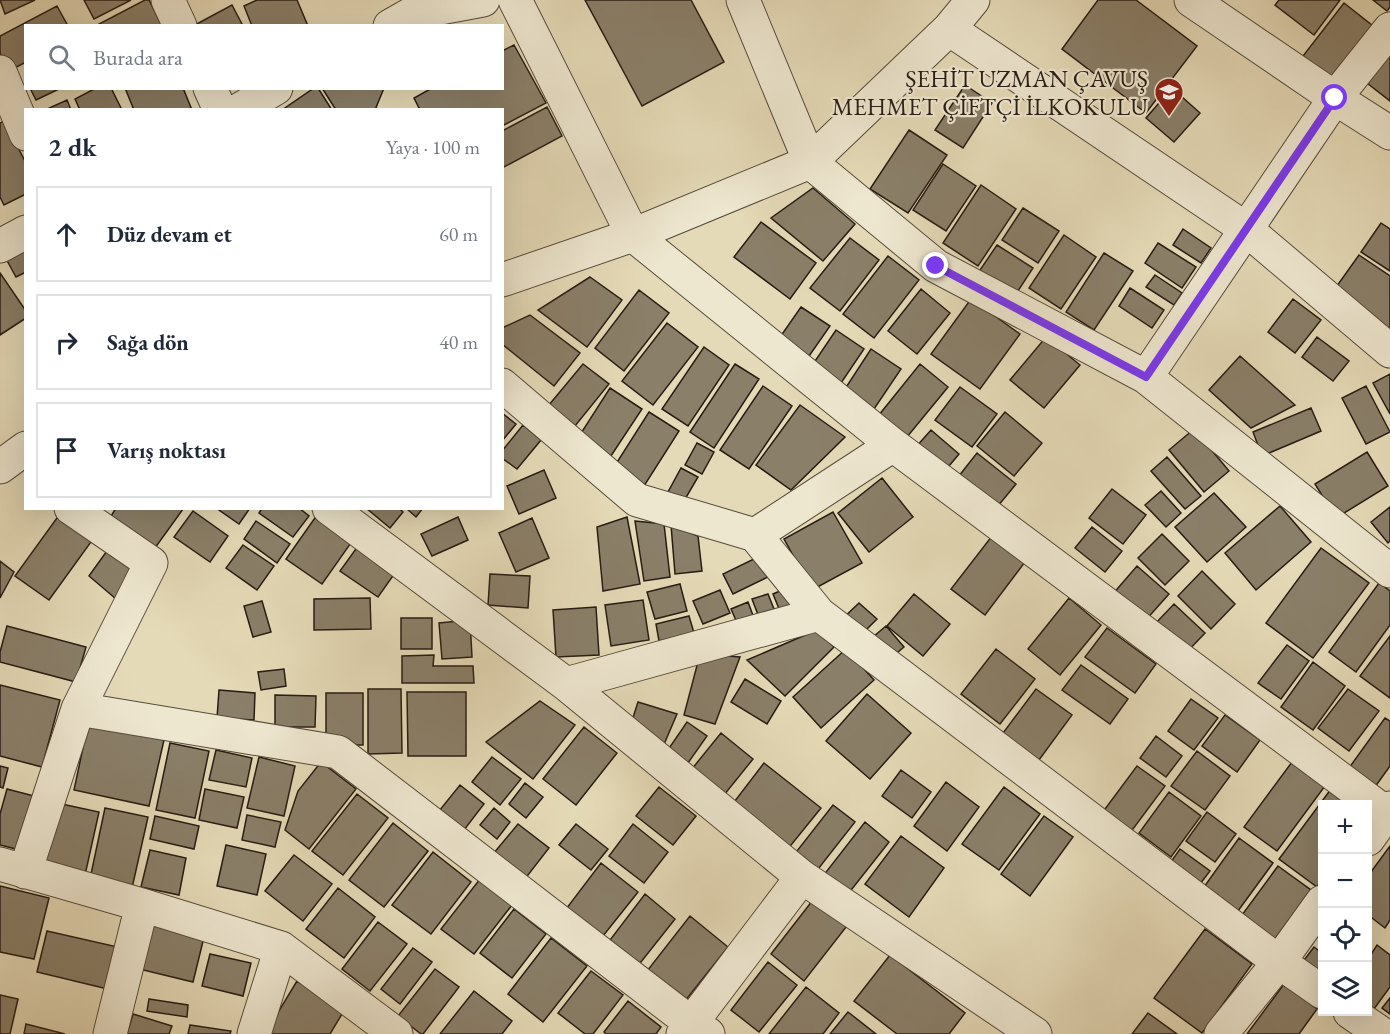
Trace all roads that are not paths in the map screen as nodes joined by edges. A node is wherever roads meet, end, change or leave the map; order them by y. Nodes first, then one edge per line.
1 (168, 0) edge
2 (483, 0) edge
3 (515, 0) edge
4 (743, 0) edge
5 (973, 0) edge
6 (1191, 0) edge
7 (402, 13) edge
8 (179, 24) edge
9 (950, 29) junction
10 (1390, 29) edge
11 (0, 72) edge
12 (211, 90) edge
13 (273, 90) edge
14 (1335, 98) junction
15 (219, 108) edge
16 (241, 108) edge
17 (24, 129) edge
18 (1390, 133) edge
19 (810, 162) junction
20 (1246, 228) junction
21 (24, 233) edge
22 (633, 235) junction
23 (0, 246) edge
24 (504, 279) edge
25 (1390, 351) edge
26 (1146, 377) junction
27 (504, 387) edge
28 (892, 445) junction
29 (73, 510) edge
30 (332, 510) edge
31 (755, 535) junction
32 (1390, 571) edge
33 (819, 614) junction
34 (566, 684) junction
35 (78, 709) junction
36 (1383, 819) edge
37 (13, 868) edge
38 (802, 877) junction
39 (142, 905) junction
40 (1319, 908) edge
41 (281, 948) junction
42 (1280, 962) junction
43 (1318, 989) edge
44 (1357, 1016) edge
45 (694, 1030) edge
46 (110, 1034) edge
47 (254, 1034) edge
48 (396, 1034) edge
49 (1035, 1034) edge
50 (1221, 1034) edge
51 (1383, 1034) edge

1 - 8 street
2 - 7 street
3 - 22 street
4 - 19 street
5 - 9 street
6 - 14 street
9 - 19 street
9 - 20 street
10 - 14 street
11 - 17 street
12 - 15 street
13 - 16 street
14 - 18 street
14 - 20 street
19 - 22 street
19 - 26 street
20 - 25 street
20 - 26 street
21 - 23 street
22 - 24 street
22 - 28 street
26 - 32 street
27 - 31 street
28 - 31 street
28 - 36 street
29 - 35 street
30 - 34 street
31 - 33 street
33 - 34 street
33 - 42 street
34 - 38 street
35 - 37 street
35 - 45 street
37 - 39 street
38 - 45 street
38 - 49 street
39 - 41 street
39 - 46 street
40 - 42 street
41 - 47 street
41 - 48 street
42 - 43 street
42 - 50 street
44 - 51 street

